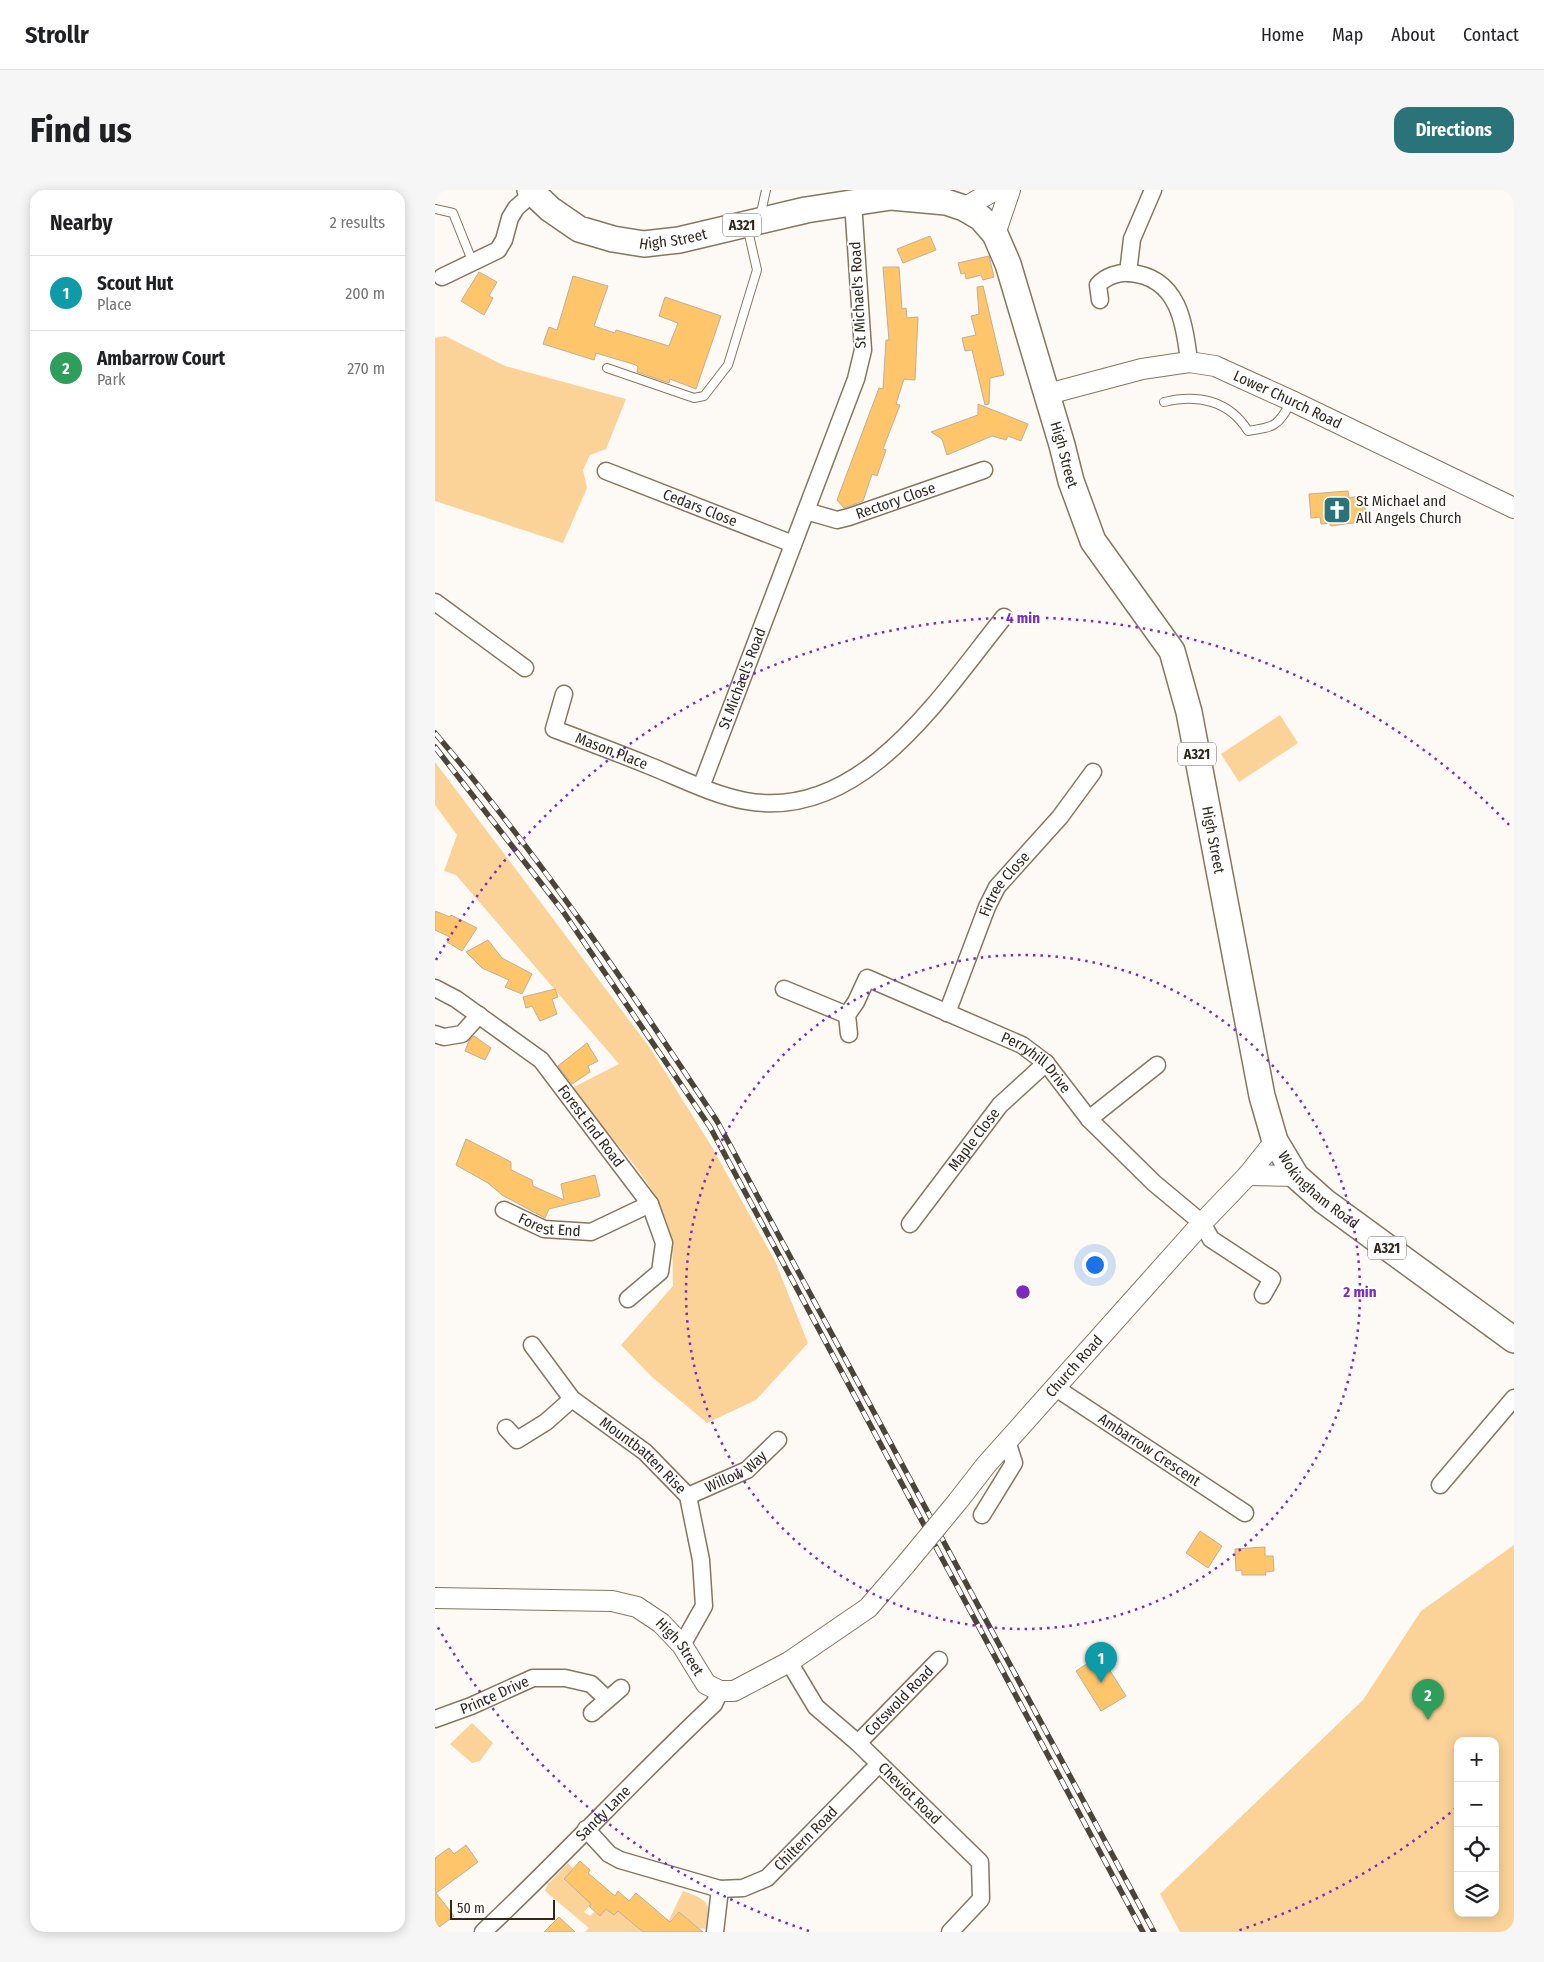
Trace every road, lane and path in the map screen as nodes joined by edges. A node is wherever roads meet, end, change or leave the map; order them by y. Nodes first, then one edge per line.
1 (766, 190) edge
2 (995, 190) edge
3 (1010, 190) edge
4 (1153, 190) edge
5 (531, 192) edge
6 (853, 202) junction
7 (964, 208) junction
8 (435, 209) edge
9 (753, 223) junction
10 (995, 234) junction
11 (473, 263) junction
12 (1128, 273) junction
13 (439, 277) edge
14 (1100, 300) dead end
15 (1189, 362) junction
16 (607, 368) dead end
17 (1048, 394) junction
18 (1292, 401) junction
19 (1164, 402) dead end
20 (984, 470) dead end
21 (607, 471) dead end
22 (1514, 508) edge
23 (807, 511) junction
24 (793, 544) junction
25 (435, 602) edge
26 (1004, 617) dead end
27 (525, 668) dead end
28 (564, 694) dead end
29 (1093, 772) dead end
30 (701, 787) junction
31 (435, 988) edge
32 (784, 989) dead end
33 (947, 1013) junction
34 (479, 1015) junction
35 (847, 1015) junction
36 (435, 1034) edge
37 (849, 1034) dead end
38 (1046, 1063) junction
39 (1157, 1065) dead end
40 (1089, 1119) junction
41 (1275, 1141) junction
42 (1247, 1175) junction
43 (1296, 1176) junction
44 (650, 1204) junction
45 (504, 1210) dead end
46 (1201, 1223) junction
47 (910, 1224) dead end
48 (1263, 1295) dead end
49 (628, 1299) dead end
50 (1514, 1340) edge
51 (532, 1345) dead end
52 (1056, 1388) junction
53 (1514, 1398) edge
54 (572, 1399) junction
55 (506, 1428) dead end
56 (778, 1440) dead end
57 (1007, 1441) junction
58 (1441, 1485) dead end
59 (689, 1496) junction
60 (1245, 1513) dead end
61 (983, 1515) dead end
62 (435, 1598) edge
63 (682, 1645) junction
64 (939, 1660) dead end
65 (789, 1662) junction
66 (621, 1688) dead end
67 (720, 1692) junction
68 (607, 1699) junction
69 (593, 1713) dead end
70 (435, 1719) edge
71 (858, 1743) junction
72 (879, 1764) junction
73 (585, 1829) junction
74 (720, 1889) junction
75 (483, 1932) edge
76 (715, 1932) edge
77 (951, 1932) edge

1 - 9 lane
2 - 7 street
3 - 10 street
4 - 12 street
5 - 9 main road, High Street / A321
5 - 11 street
6 - 7 main road, High Street / A321
6 - 9 main road, High Street / A321
6 - 23 street, St Michael's Road
7 - 10 main road, High Street / A321
8 - 11 lane
9 - 16 lane
10 - 17 main road, High Street / A321
11 - 13 street
12 - 14 street
12 - 15 street
15 - 17 street, Lower Church Road
15 - 18 street, Lower Church Road
17 - 41 main road, High Street / A321
18 - 19 lane
18 - 22 street, Lower Church Road
20 - 23 street, Rectory Close
21 - 24 street, Cedars Close
23 - 24 street, St Michael's Road
24 - 30 street, St Michael's Road
25 - 27 street
26 - 30 street
28 - 30 street, Mason Place
29 - 33 street, Firtree Close
31 - 34 street, Forest End Road
32 - 35 street
33 - 35 street, Perryhill Drive
33 - 38 street, Perryhill Drive
34 - 36 street
34 - 44 street, Forest End Road
35 - 37 street
38 - 40 street, Perryhill Drive
38 - 47 street, Maple Close
39 - 40 street
40 - 46 street, Perryhill Drive
41 - 42 street, Church Road
41 - 43 main road, Wokingham Road / A321
42 - 43 street
42 - 46 street, Church Road
43 - 50 main road, Wokingham Road / A321
44 - 45 street, Forest End
44 - 49 street, Forest End Road
46 - 48 street, Perryhill Drive
46 - 52 street, Church Road
51 - 54 street, Mountbatten Rise
52 - 57 street, Church Road
52 - 60 street, Ambarrow Crescent
53 - 58 street
54 - 55 street
54 - 59 street, Mountbatten Rise
56 - 59 street, Willow Way
57 - 61 street
57 - 65 street, Church Road, bridge
59 - 63 street, Mountbatten Rise
62 - 63 street, High Street
63 - 67 street, High Street
64 - 71 street, Cotswold Road
65 - 67 street
65 - 71 street, Cheviot Road
66 - 68 street
67 - 73 street, Sandy Lane
68 - 69 street
68 - 70 street, Prince Drive
71 - 72 street, Cheviot Road
72 - 74 street, Chiltern Road
72 - 77 street, Cheviot Road
73 - 74 street
73 - 75 street, Sandy Lane
74 - 76 street

